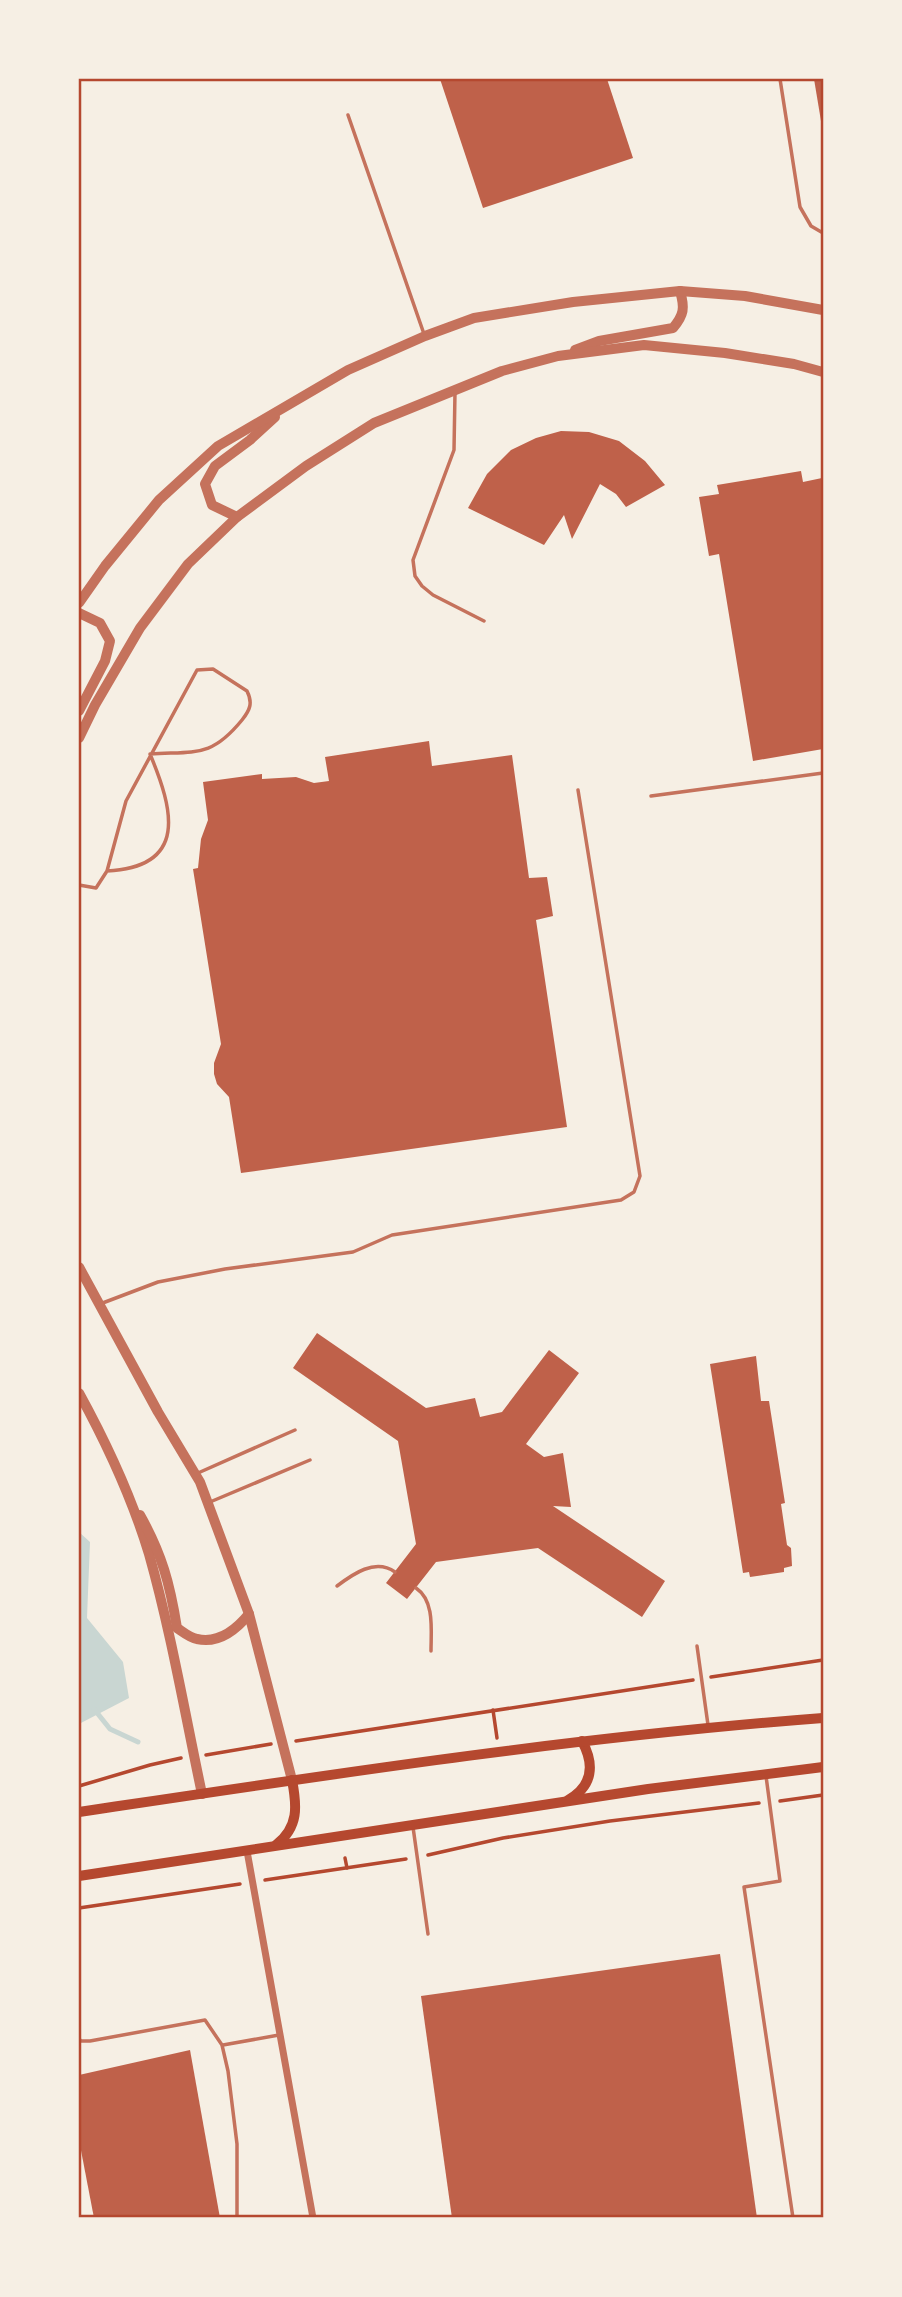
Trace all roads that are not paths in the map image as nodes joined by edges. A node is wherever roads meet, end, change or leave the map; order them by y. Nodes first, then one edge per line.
1 (780, 79) edge
2 (348, 115) dead end
3 (823, 233) edge
4 (680, 291) junction
5 (823, 310) edge
6 (425, 336) junction
7 (558, 356) junction
8 (823, 372) edge
9 (455, 390) junction
10 (290, 402) junction
11 (237, 517) junction
12 (79, 603) edge
13 (79, 613) edge
14 (484, 621) dead end
15 (79, 711) edge
16 (79, 738) edge
17 (150, 754) junction
18 (823, 773) edge
19 (578, 790) dead end
20 (652, 796) dead end
21 (107, 871) junction
22 (79, 885) edge
23 (79, 1267) edge
24 (99, 1305) junction
25 (79, 1393) edge
26 (295, 1430) dead end
27 (310, 1460) dead end
28 (195, 1475) junction
29 (128, 1493) junction
30 (208, 1503) junction
31 (395, 1572) dead end
32 (337, 1586) dead end
33 (416, 1588) dead end
34 (249, 1614) junction
35 (697, 1646) dead end
36 (431, 1651) dead end
37 (823, 1718) edge
38 (708, 1727) junction
39 (582, 1741) junction
40 (823, 1767) edge
41 (766, 1774) junction
42 (292, 1780) junction
43 (202, 1794) junction
44 (566, 1802) junction
45 (79, 1812) edge
46 (413, 1825) junction
47 (274, 1846) junction
48 (247, 1851) junction
49 (79, 1876) edge
50 (428, 1934) dead end
51 (279, 2035) junction
52 (79, 2039) edge
53 (222, 2045) junction
54 (237, 2218) edge
55 (313, 2218) edge
56 (793, 2218) edge

1 - 3 lane
2 - 6 lane
4 - 5 street
4 - 6 street
4 - 7 street
6 - 10 street
7 - 8 street
7 - 9 street
9 - 11 street
9 - 14 lane
10 - 11 street
10 - 12 street
11 - 16 street
13 - 15 street
17 - 17 lane
17 - 21 lane
17 - 21 lane
18 - 20 lane
19 - 24 lane
21 - 22 lane
23 - 24 street
24 - 28 street
25 - 29 street
26 - 28 lane
27 - 30 lane
28 - 30 street
29 - 34 street
29 - 43 street
30 - 34 street
31 - 32 lane
33 - 36 lane
34 - 42 street
35 - 38 lane
37 - 38 main road
38 - 39 main road
39 - 42 main road
39 - 44 main road
40 - 41 main road
41 - 44 main road
41 - 56 lane
42 - 43 main road
42 - 47 main road
43 - 45 main road
44 - 46 main road
46 - 47 main road
46 - 50 lane
47 - 48 main road
48 - 49 main road
48 - 51 street
51 - 53 lane
51 - 55 street
52 - 53 lane
53 - 54 lane

